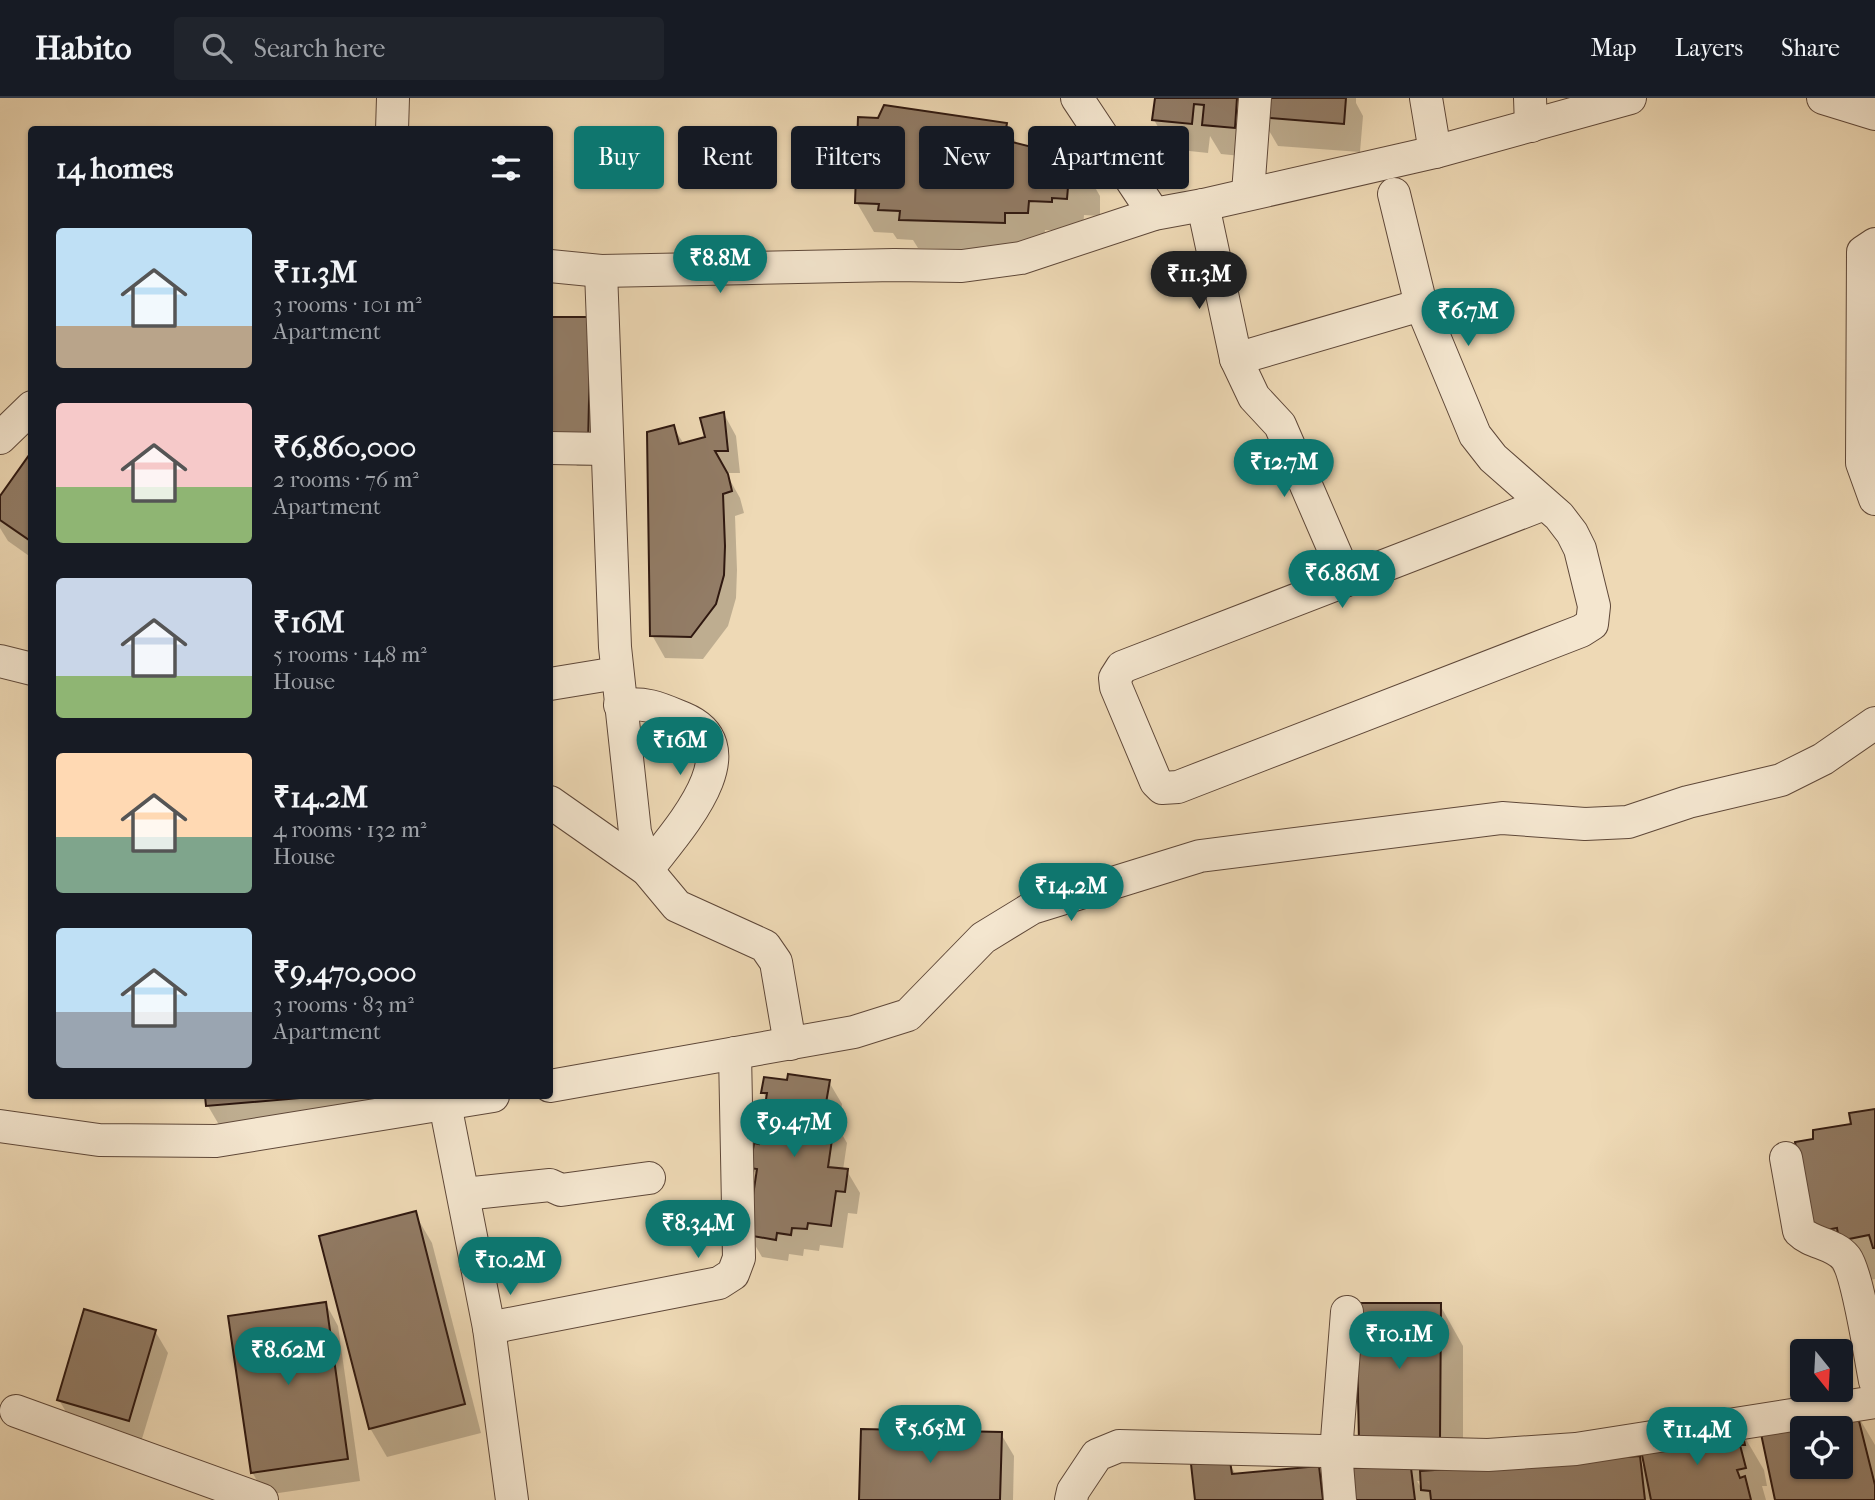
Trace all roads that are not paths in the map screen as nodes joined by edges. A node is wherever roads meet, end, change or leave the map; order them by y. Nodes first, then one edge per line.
1 (393, 98) edge
2 (1255, 98) edge
3 (1426, 98) edge
4 (1630, 98) edge
5 (1822, 98) edge
6 (1071, 99) edge
7 (1531, 112) edge
8 (1875, 114) edge
9 (392, 126) edge
10 (1435, 152) junction
11 (1248, 193) junction
12 (1394, 194) dead end
13 (1203, 205) junction
14 (1154, 214) junction
15 (1875, 244) edge
16 (553, 265) edge
17 (601, 271) junction
18 (1421, 305) junction
19 (1236, 359) junction
20 (28, 411) edge
21 (0, 438) edge
22 (553, 448) edge
23 (607, 449) junction
24 (1875, 499) edge
25 (1544, 503) junction
26 (1347, 580) junction
27 (0, 661) edge
28 (28, 668) edge
29 (617, 673) junction
30 (553, 684) edge
31 (620, 705) junction
32 (1875, 723) edge
33 (553, 804) edge
34 (647, 870) junction
35 (790, 1044) junction
36 (735, 1053) junction
37 (553, 1085) edge
38 (475, 1099) edge
39 (445, 1104) junction
40 (0, 1126) edge
41 (1786, 1158) dead end
42 (649, 1178) dead end
43 (465, 1203) junction
44 (1863, 1266) edge
45 (1347, 1312) dead end
46 (489, 1328) junction
47 (1875, 1381) edge
48 (1875, 1402) edge
49 (16, 1411) dead end
50 (1336, 1452) junction
51 (262, 1500) edge
52 (512, 1500) edge
53 (1072, 1500) edge
54 (1340, 1500) edge

1 - 9 street
2 - 11 street
3 - 10 street
4 - 7 street
5 - 8 street
6 - 14 street
7 - 10 street
10 - 11 street
11 - 13 street
12 - 18 street
13 - 14 street
13 - 19 street
14 - 17 street
15 - 24 street
16 - 17 street
17 - 23 street
18 - 19 street
18 - 25 street
19 - 26 street
20 - 21 street
22 - 23 street
23 - 29 street
25 - 26 street
25 - 26 street
27 - 28 street
29 - 30 street
29 - 31 street
31 - 34 street
31 - 34 street
32 - 35 street
33 - 34 street
34 - 35 street
35 - 36 street
36 - 37 street
36 - 46 street
38 - 39 street
39 - 40 street
39 - 43 street
41 - 44 street
42 - 43 street
43 - 46 street
44 - 47 street
45 - 50 street
46 - 52 street
48 - 50 street
49 - 51 street
50 - 53 street
50 - 54 street

